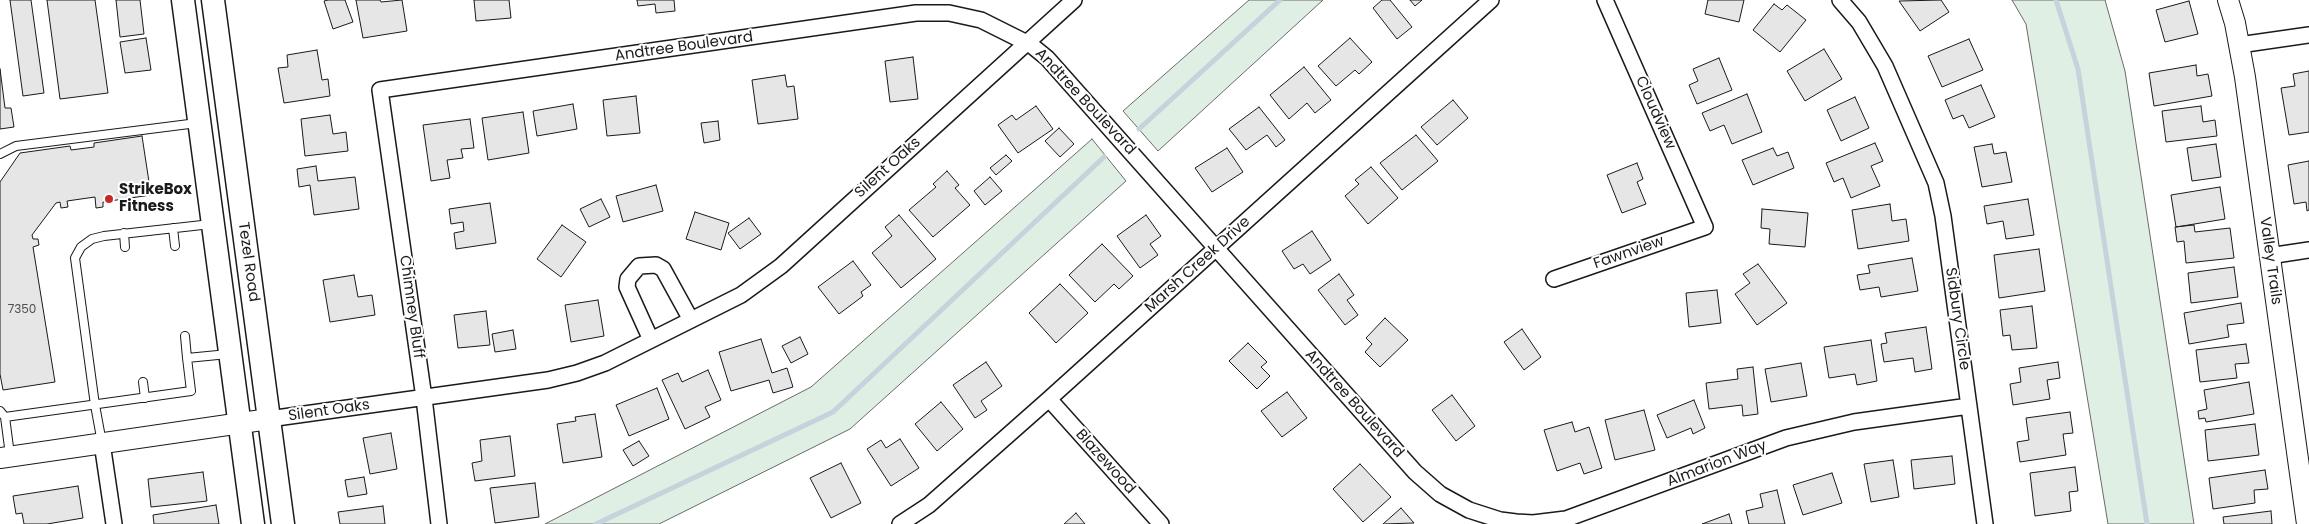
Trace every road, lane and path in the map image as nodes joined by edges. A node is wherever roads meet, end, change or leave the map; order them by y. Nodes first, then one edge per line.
1 (183, 0) edge
2 (213, 0) edge
3 (1074, 0) edge
4 (1491, 0) edge
5 (1605, 0) edge
6 (1840, 0) edge
7 (2228, 0) edge
8 (2309, 35) edge
9 (1027, 42) junction
10 (2239, 45) junction
11 (380, 90) joint
12 (199, 123) junction
13 (0, 154) edge
14 (213, 223) junction
15 (1705, 227) joint
16 (173, 228) junction
17 (124, 233) junction
18 (174, 246) dead end
19 (126, 247) dead end
20 (1216, 249) junction
21 (2309, 250) edge
22 (2269, 256) junction
23 (1554, 279) dead end
24 (691, 320) junction
25 (185, 336) dead end
26 (651, 340) junction
27 (230, 354) junction
28 (187, 358) junction
29 (144, 382) dead end
30 (146, 398) junction
31 (424, 398) junction
32 (1049, 399) junction
33 (95, 405) junction
34 (1969, 406) junction
35 (3, 414) edge
36 (268, 419) junction
37 (239, 423) junction
38 (102, 443) junction
39 (5, 457) edge
40 (2304, 466) edge
41 (1469, 510) joint
42 (114, 524) edge
43 (253, 524) edge
44 (283, 524) edge
45 (439, 524) edge
46 (900, 524) edge
47 (1161, 524) edge
48 (1985, 524) edge
49 (2307, 524) edge

1 - 12 main road, Tezel Road
2 - 36 main road, Tezel Road
3 - 9 street, Silent Oaks
4 - 20 street, Marsh Creek Drive
5 - 15 street, Cloudview
6 - 34 street, Sidbury Circle
7 - 10 street, Valley Trails
8 - 10 street
9 - 11 street, Andtree Boulevard
9 - 20 street, Andtree Boulevard
9 - 24 street, Silent Oaks
10 - 22 street, Valley Trails
11 - 31 street, Chimney Bluff
12 - 13 lane
12 - 14 main road, Tezel Road
14 - 16 lane
14 - 27 main road, Tezel Road
15 - 23 street, Fawnview
16 - 17 lane
16 - 18 lane
17 - 19 lane
17 - 33 lane
20 - 32 street, Marsh Creek Drive
20 - 41 street, Andtree Boulevard
21 - 22 street
22 - 40 street, Valley Trails
24 - 26 street, Silent Oaks
24 - 26 street
25 - 28 lane
26 - 31 street, Silent Oaks
27 - 28 lane
27 - 37 main road, Tezel Road
28 - 30 lane
29 - 30 lane
30 - 33 lane
31 - 36 street, Silent Oaks
31 - 45 street, Chimney Bluff
32 - 46 street, Marsh Creek Drive
32 - 47 street, Blazewood
33 - 35 lane
33 - 38 lane
34 - 41 street, Almarion Way
34 - 48 street, Sidbury Circle
35 - 39 lane
36 - 37 street, Silent Oaks
36 - 44 main road, Tezel Road
37 - 38 street, Silent Oaks
37 - 43 main road, Tezel Road
38 - 39 street, Silent Oaks
38 - 42 street
40 - 49 street, Valley Trails

